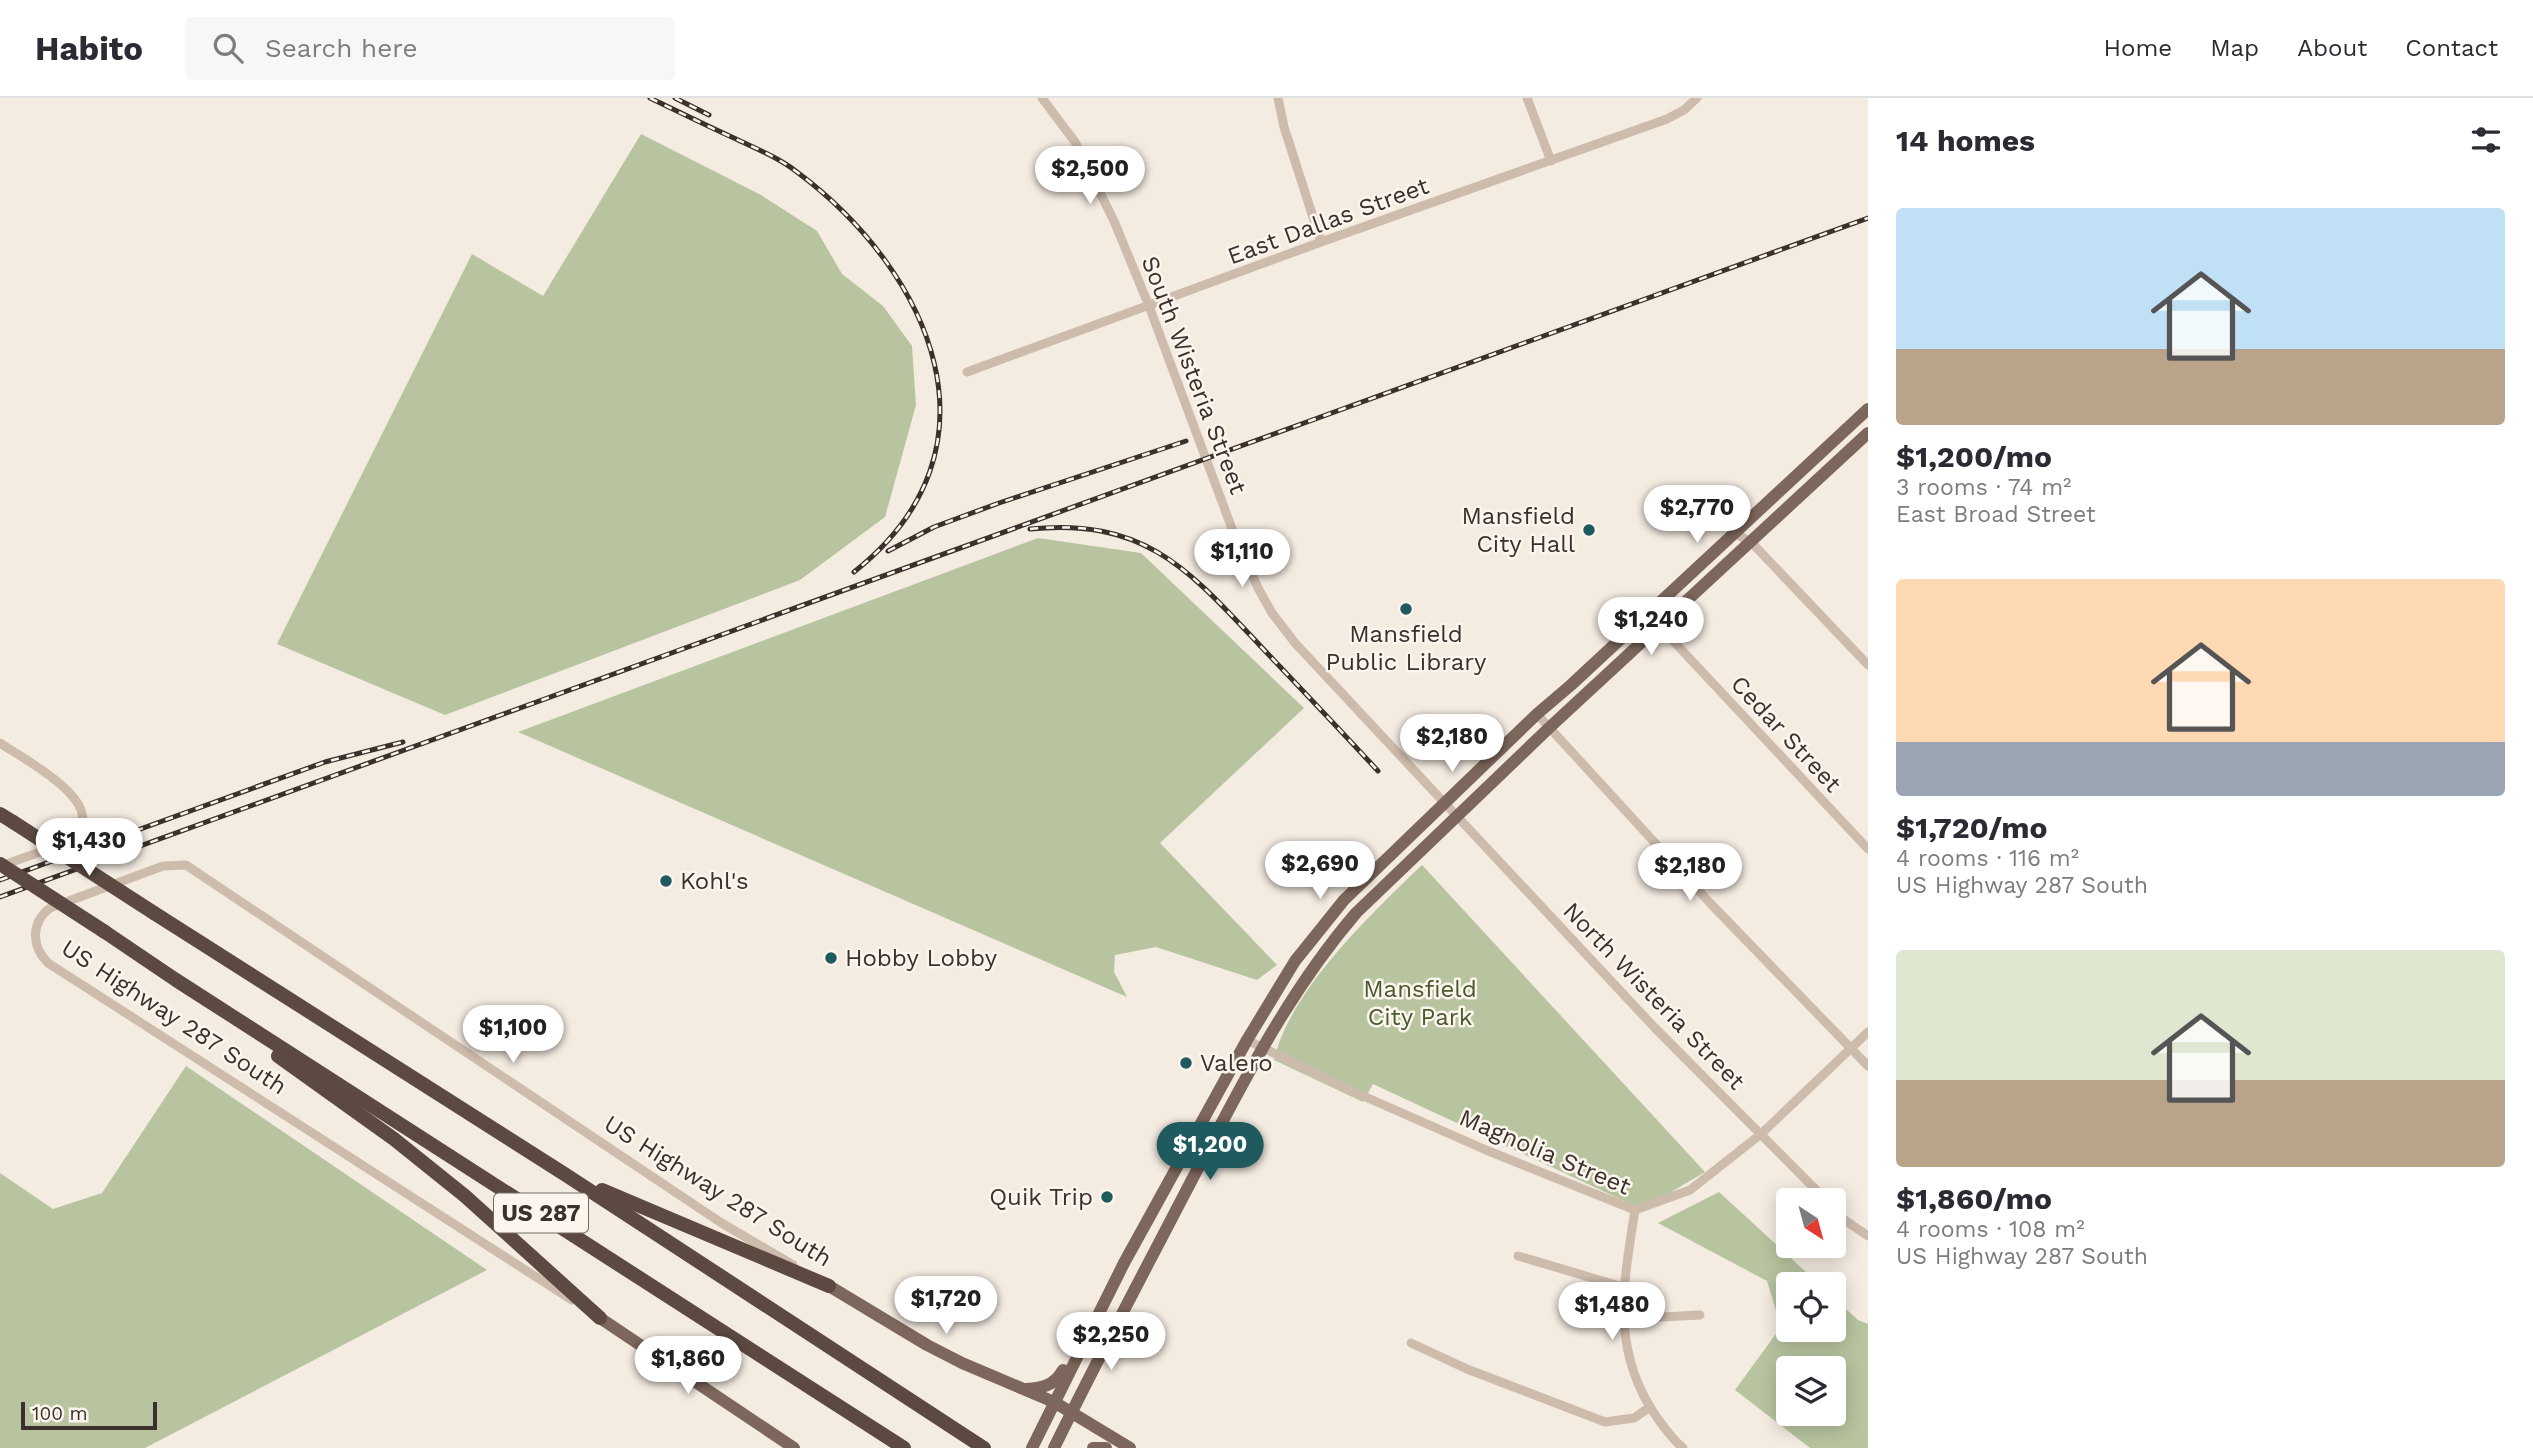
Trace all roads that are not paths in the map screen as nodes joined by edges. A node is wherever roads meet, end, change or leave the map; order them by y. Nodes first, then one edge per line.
1 (1041, 98) edge
2 (1278, 98) edge
3 (1527, 98) edge
4 (1697, 98) edge
5 (1551, 161) junction
6 (1321, 242) junction
7 (1149, 306) junction
8 (967, 372) dead end
9 (1868, 409) edge
10 (1868, 433) edge
11 (1739, 528) junction
12 (1751, 542) junction
13 (1648, 614) junction
14 (1659, 626) junction
15 (1868, 665) edge
16 (1537, 713) junction
17 (1550, 727) junction
18 (0, 743) edge
19 (1445, 804) junction
20 (0, 814) edge
21 (1457, 817) junction
22 (1868, 849) edge
23 (0, 865) edge
24 (1344, 900) junction
25 (1356, 913) junction
26 (1294, 961) junction
27 (1307, 974) junction
28 (176, 980) junction
29 (1868, 1032) edge
30 (1247, 1040) junction
31 (1263, 1048) junction
32 (1850, 1049) junction
33 (1868, 1066) edge
34 (1202, 1122) junction
35 (1218, 1130) junction
36 (1761, 1134) junction
37 (566, 1175) junction
38 (1814, 1188) edge
39 (1635, 1210) junction
40 (1846, 1221) edge
41 (1868, 1236) edge
42 (1518, 1256) dead end
43 (1124, 1263) junction
44 (1144, 1274) junction
45 (829, 1286) junction
46 (1623, 1287) junction
47 (1700, 1315) dead end
48 (600, 1318) junction
49 (1625, 1318) junction
50 (1411, 1343) dead end
51 (1077, 1354) junction
52 (1024, 1389) junction
53 (1054, 1402) junction
54 (1650, 1407) junction
55 (1072, 1413) junction
56 (794, 1448) edge
57 (904, 1448) edge
58 (984, 1448) edge
59 (1032, 1448) edge
60 (1054, 1448) edge
61 (1093, 1448) edge
62 (1104, 1448) edge
63 (1130, 1448) edge
64 (1683, 1448) edge

1 - 7 street, South Wisteria Street
2 - 6 street
3 - 5 street
4 - 5 street, East Dallas Street
5 - 6 street, East Dallas Street
6 - 7 street, East Dallas Street
7 - 8 street, East Dallas Street
7 - 19 street, South Wisteria Street
9 - 11 main road
10 - 12 main road
11 - 12 street
11 - 13 main road
12 - 14 main road
12 - 15 street
13 - 14 street, Cedar Street
13 - 16 main road
14 - 17 main road
14 - 22 street, Cedar Street
16 - 17 street
16 - 19 main road
17 - 21 main road
17 - 32 street
18 - 23 street
19 - 21 street, South Wisteria Street
19 - 24 main road
20 - 37 highway, US 287, bridge
21 - 25 main road
21 - 36 street, North Wisteria Street
23 - 28 highway, US 287, bridge
24 - 25 main road
24 - 26 main road
25 - 27 main road
26 - 27 main road
26 - 30 main road
27 - 31 main road
28 - 48 highway
28 - 57 highway, US 287
29 - 32 street, Magnolia Street
30 - 31 street, Magnolia Street
30 - 34 main road
31 - 35 main road
31 - 39 street, Magnolia Street
32 - 33 street
32 - 36 street, Magnolia Street
34 - 35 main road
34 - 43 main road
35 - 44 main road
36 - 38 street, North Wisteria Street
36 - 39 street, Magnolia Street
37 - 45 highway
37 - 58 highway, US 287
39 - 46 street
40 - 41 street
42 - 46 street
43 - 44 main road
43 - 51 main road
44 - 55 main road
45 - 48 street, US Highway 287 South
45 - 52 main road, US Highway 287 South
46 - 49 street
47 - 49 street
48 - 56 main road, US Highway 287 South
49 - 54 street
50 - 54 street
51 - 52 main road
51 - 53 main road
52 - 53 main road, US Highway 287 South
53 - 55 main road, US Highway 287 South
53 - 59 main road
54 - 64 street
55 - 60 main road
55 - 63 main road, US Highway 287 South
61 - 62 main road

